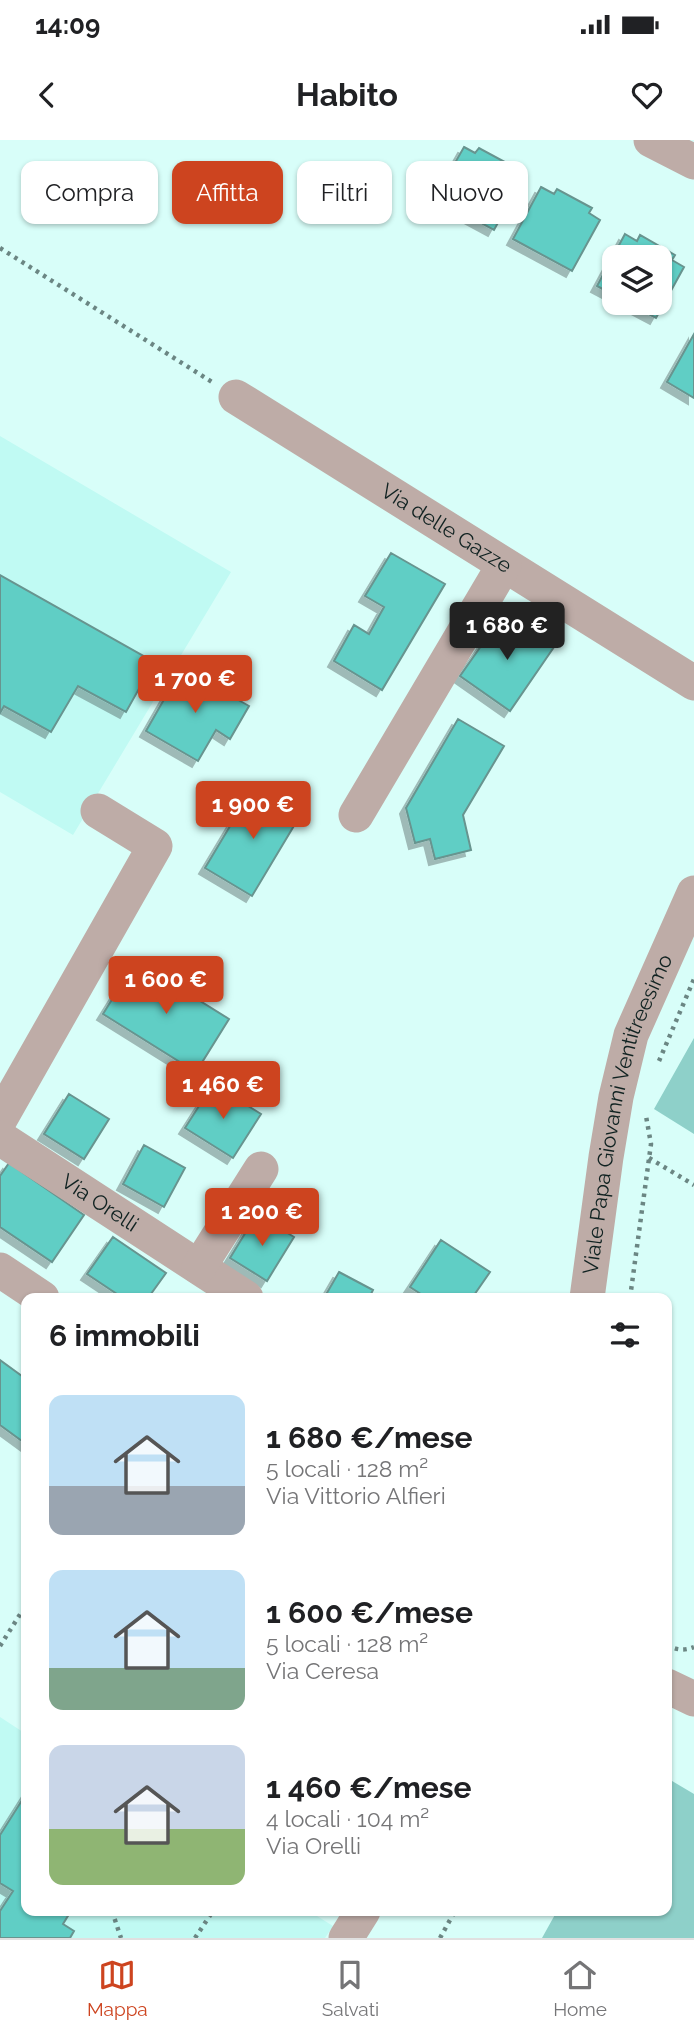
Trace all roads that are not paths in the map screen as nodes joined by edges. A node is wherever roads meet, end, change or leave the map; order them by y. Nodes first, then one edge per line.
1 (651, 140) edge
2 (694, 162) edge
3 (236, 397) road end
4 (504, 565) junction
5 (694, 683) edge
6 (98, 811) dead end
7 (356, 815) dead end
8 (694, 893) edge
9 (0, 1119) edge
10 (0, 1138) edge
11 (261, 1169) dead end
12 (199, 1267) junction
13 (0, 1270) edge
14 (34, 1293) edge
15 (238, 1293) edge
16 (588, 1293) edge
17 (360, 1916) edge
18 (346, 1938) edge

1 - 2 street
3 - 4 street, Via delle Gazze
4 - 5 street, Via delle Gazze
4 - 7 street
6 - 9 street
8 - 16 street, Viale Papa Giovanni Ventitreesimo
10 - 12 street, Via Orelli
11 - 12 street
12 - 15 street, Via Orelli
13 - 14 street
17 - 18 street

